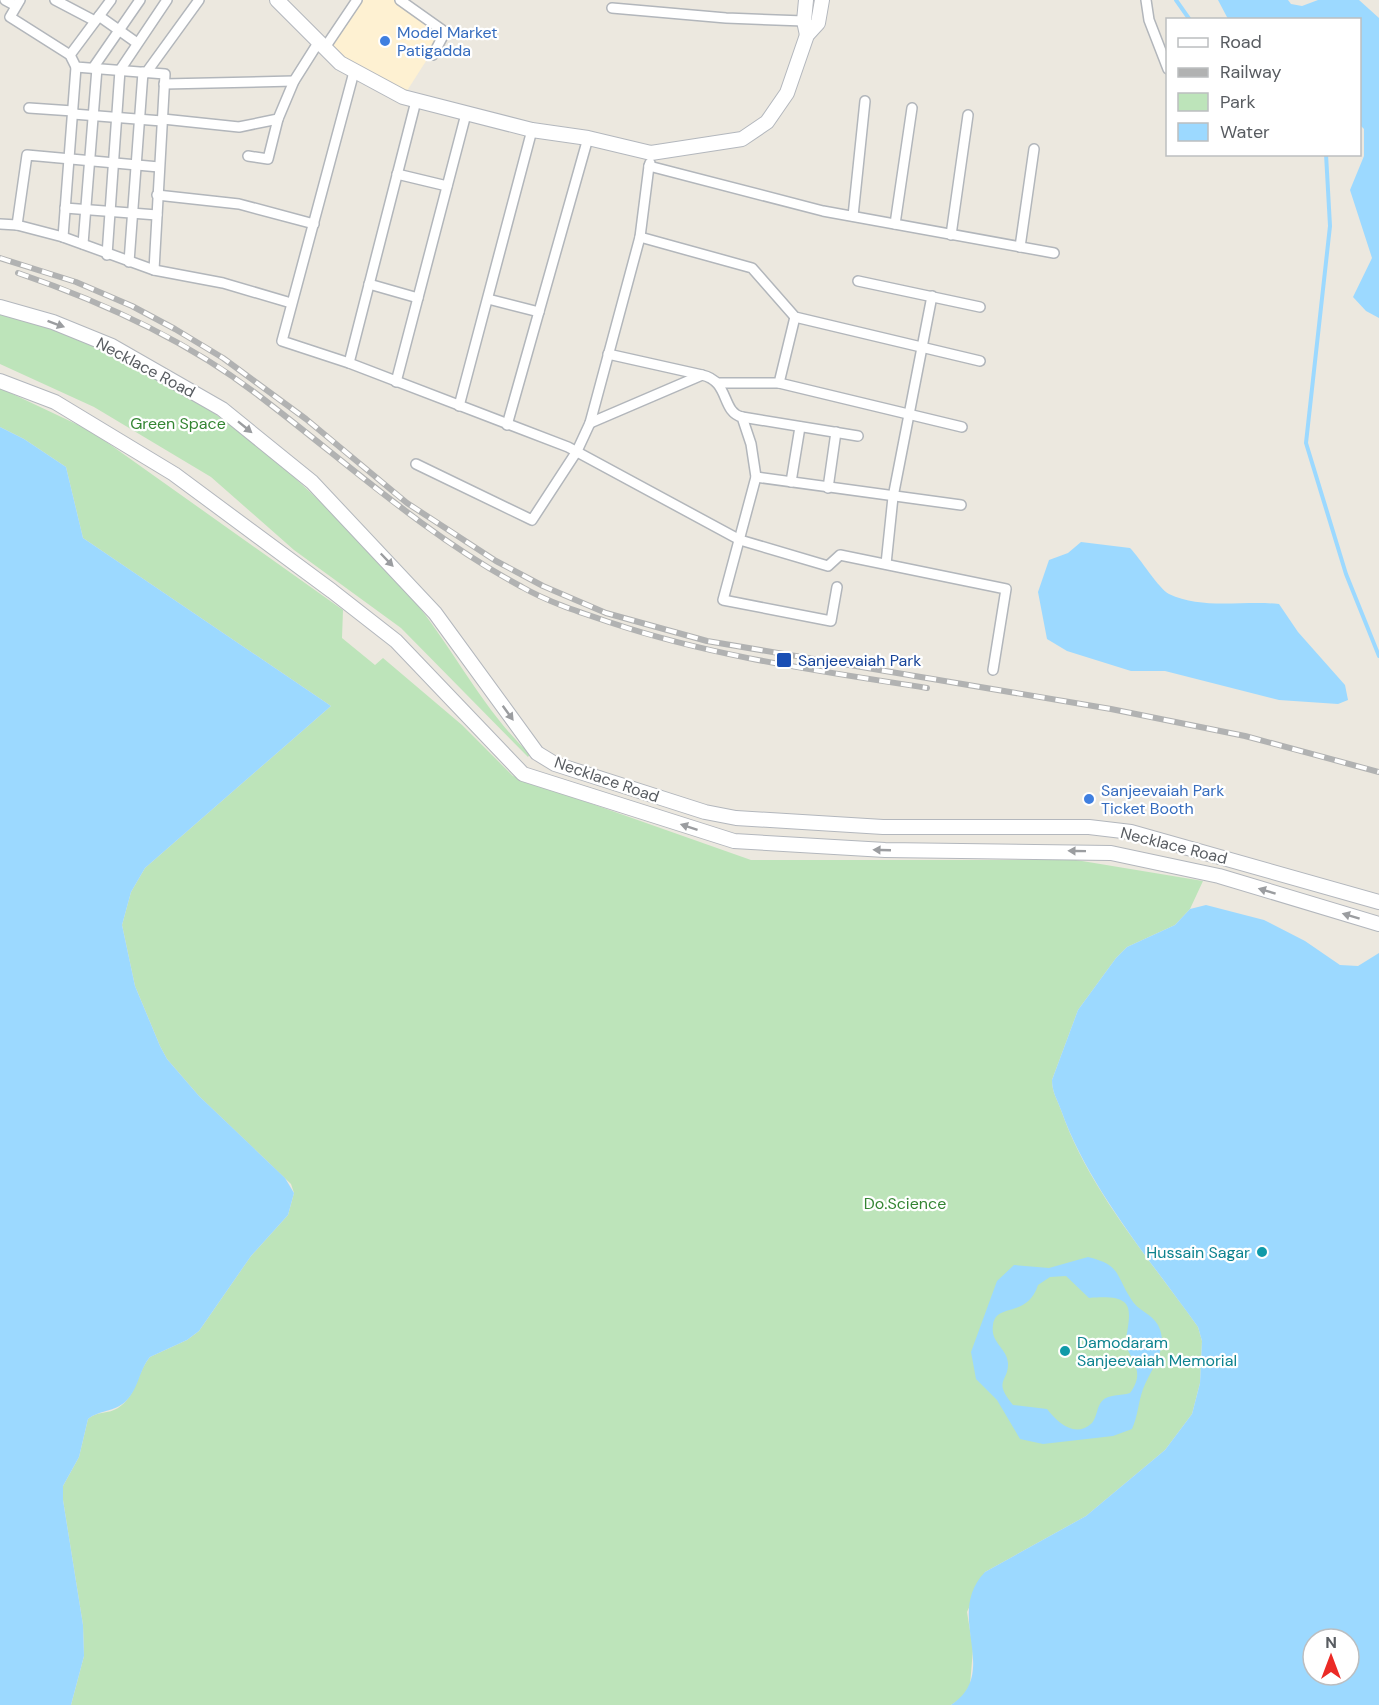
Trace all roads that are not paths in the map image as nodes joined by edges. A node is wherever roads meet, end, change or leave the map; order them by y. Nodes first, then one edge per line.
1 (5, 0) edge
2 (55, 0) edge
3 (111, 0) edge
4 (140, 0) edge
5 (199, 0) edge
6 (277, 0) edge
7 (357, 0) edge
8 (400, 0) edge
9 (806, 0) edge
10 (822, 0) edge
11 (1146, 0) edge
12 (163, 1) edge
13 (18, 3) edge
14 (68, 3) edge
15 (612, 8) dead end
16 (97, 18) junction
17 (804, 21) junction
18 (120, 30) junction
19 (807, 35) junction
20 (138, 43) junction
21 (321, 46) junction
22 (70, 55) junction
23 (433, 55) dead end
24 (1166, 66) edge
25 (76, 67) junction
26 (95, 68) junction
27 (120, 70) junction
28 (354, 72) junction
29 (145, 73) junction
30 (294, 81) junction
31 (164, 84) junction
32 (416, 101) junction
33 (865, 101) dead end
34 (29, 108) dead end
35 (912, 108) dead end
36 (73, 112) junction
37 (466, 114) junction
38 (968, 115) dead end
39 (93, 116) junction
40 (117, 117) junction
41 (140, 119) junction
42 (278, 119) junction
43 (163, 120) junction
44 (532, 130) junction
45 (588, 138) junction
46 (1034, 149) dead end
47 (248, 156) dead end
48 (70, 158) junction
49 (650, 159) junction
50 (90, 160) junction
51 (115, 162) junction
52 (136, 164) junction
53 (159, 167) junction
54 (397, 174) junction
55 (447, 186) junction
56 (158, 195) junction
57 (65, 208) junction
58 (86, 211) junction
59 (111, 213) junction
60 (133, 214) junction
61 (157, 215) junction
62 (853, 216) junction
63 (0, 224) edge
64 (314, 224) junction
65 (895, 224) junction
66 (17, 225) junction
67 (951, 235) junction
68 (63, 237) junction
69 (640, 237) junction
70 (83, 244) junction
71 (1020, 247) junction
72 (1054, 253) dead end
73 (107, 255) junction
74 (129, 262) junction
75 (154, 270) junction
76 (858, 281) dead end
77 (369, 284) junction
78 (932, 296) junction
79 (418, 298) junction
80 (488, 299) junction
81 (291, 303) junction
82 (0, 307) edge
83 (980, 307) dead end
84 (539, 312) junction
85 (795, 317) junction
86 (924, 347) junction
87 (608, 354) junction
88 (980, 361) dead end
89 (349, 363) junction
90 (702, 375) junction
91 (0, 381) edge
92 (396, 382) junction
93 (719, 383) junction
94 (779, 383) junction
95 (459, 406) junction
96 (909, 414) junction
97 (742, 417) junction
98 (590, 423) junction
99 (507, 425) junction
100 (800, 427) junction
101 (962, 427) dead end
102 (836, 432) junction
103 (858, 436) dead end
104 (577, 451) junction
105 (416, 464) dead end
106 (756, 477) junction
107 (791, 482) junction
108 (828, 488) junction
109 (893, 497) junction
110 (961, 505) dead end
111 (740, 540) junction
112 (886, 564) junction
113 (837, 587) dead end
114 (993, 670) dead end
115 (537, 753) junction
116 (523, 774) junction
117 (736, 819) junction
118 (1116, 830) junction
119 (735, 841) junction
120 (1111, 853) junction
121 (1379, 902) edge
122 (1379, 924) edge

1 - 13 street
2 - 14 street
3 - 16 street
4 - 18 street
5 - 29 street
6 - 21 main road
7 - 21 street
8 - 23 street
9 - 17 main road
10 - 19 main road
11 - 24 street
12 - 20 street
13 - 22 street
14 - 16 street
15 - 17 street
16 - 18 street
16 - 22 street
17 - 19 main road
18 - 20 street
18 - 26 street
19 - 49 main road
20 - 27 street
21 - 28 main road
21 - 30 street
22 - 25 street
25 - 26 street
25 - 36 street
26 - 27 street
26 - 39 street
27 - 29 street
27 - 40 street
28 - 32 main road
28 - 64 street
29 - 31 street
29 - 41 street
30 - 31 street
30 - 42 street
31 - 43 street
32 - 37 main road
32 - 54 street
33 - 62 street
34 - 36 street
35 - 65 street
36 - 39 street
36 - 48 street
37 - 44 main road
37 - 55 street
38 - 67 street
39 - 40 street
39 - 50 street
40 - 41 street
40 - 51 street
41 - 43 street
41 - 52 street
42 - 43 street
42 - 47 street
43 - 53 street
44 - 45 main road
44 - 80 street
45 - 49 main road
45 - 84 street
46 - 71 street
48 - 50 street
48 - 57 street
48 - 66 street
49 - 62 street
49 - 69 street
50 - 51 street
50 - 58 street
51 - 52 street
51 - 59 street
52 - 53 street
52 - 60 street
53 - 56 street
54 - 55 street
54 - 77 street
55 - 79 street
56 - 61 street
56 - 64 street
57 - 58 street
57 - 68 street
58 - 59 street
58 - 70 street
59 - 60 street
59 - 73 street
60 - 61 street
60 - 74 street
61 - 75 street
62 - 65 street
63 - 66 street
64 - 81 street
65 - 67 street
66 - 68 street
67 - 71 street
68 - 70 street
69 - 85 street
69 - 87 street
70 - 73 street
71 - 72 street
73 - 74 street
74 - 75 street
75 - 81 street
76 - 78 street
77 - 79 street
77 - 89 street
78 - 83 street
78 - 86 street
79 - 92 street
80 - 84 street
80 - 95 street
81 - 89 street
82 -> 115 main road, Necklace Road
84 - 99 street
85 - 86 street
85 - 94 street
86 - 88 street
86 - 96 street
87 - 90 street
87 - 98 street
89 - 92 street
90 - 93 street
90 - 98 street
91 - 116 main road, Necklace Road
92 - 95 street
93 - 94 street
93 - 97 street
94 - 96 street
95 - 99 street
96 - 101 street
96 - 109 street
97 - 100 street
97 - 106 street
98 - 104 street
99 - 104 street
100 - 102 street
100 - 107 street
102 - 103 street
102 - 108 street
104 - 105 street
104 - 111 street
106 - 107 street
106 - 111 street
107 - 108 street
108 - 109 street
109 - 110 street
109 - 112 street
111 - 112 street
111 - 113 street
112 - 114 street
115 - 116 main road
115 - 117 main road, Necklace Road
119 -> 116 main road, Necklace Road
117 - 118 main road, Necklace Road
117 - 119 main road
118 - 120 main road
118 - 121 main road, Necklace Road
120 -> 119 main road, Necklace Road
122 -> 120 main road, Necklace Road

